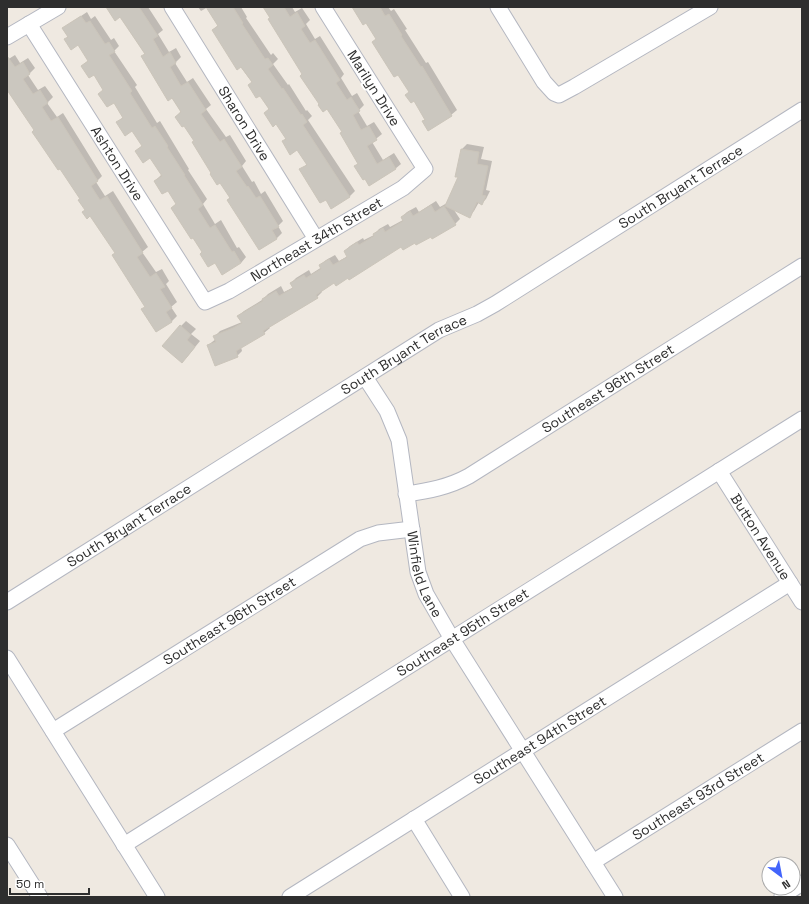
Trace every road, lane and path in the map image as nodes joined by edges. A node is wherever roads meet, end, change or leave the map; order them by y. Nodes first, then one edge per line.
1 (58, 7) edge
2 (172, 7) edge
3 (323, 7) edge
4 (498, 7) edge
5 (710, 7) edge
6 (29, 24) junction
7 (7, 37) edge
8 (802, 110) edge
9 (425, 169) joint
10 (316, 239) junction
11 (802, 266) edge
12 (205, 302) joint
13 (365, 377) junction
14 (802, 419) edge
15 (719, 471) junction
16 (406, 494) junction
17 (412, 529) junction
18 (790, 583) junction
19 (7, 602) edge
20 (802, 602) edge
21 (452, 639) junction
22 (7, 658) edge
23 (53, 731) junction
24 (802, 731) edge
25 (523, 750) junction
26 (414, 819) junction
27 (7, 845) edge
28 (124, 845) junction
29 (594, 862) junction
30 (12, 864) edge
31 (306, 893) edge
32 (40, 897) edge
33 (157, 897) edge
34 (290, 897) edge
35 (462, 897) edge
36 (615, 897) edge

1 - 6 street
2 - 10 street, Sharon Drive
3 - 9 street, Marilyn Drive
4 - 5 street
6 - 7 street
6 - 12 street, Ashton Drive
8 - 13 street, South Bryant Terrace
9 - 10 street, Northeast 34th Street
10 - 12 street, Northeast 34th Street
11 - 16 street, Southeast 96th Street
13 - 16 street, Winfield Lane
13 - 19 street, South Bryant Terrace
14 - 15 street, Southeast 95th Street
15 - 18 street, Button Avenue
15 - 21 street, Southeast 95th Street
16 - 17 street, Winfield Lane
17 - 21 street, Winfield Lane
17 - 23 street, Southeast 96th Street
18 - 20 street, Button Avenue
18 - 25 street, Southeast 94th Street
21 - 25 street, Winfield Lane
21 - 28 street, Southeast 95th Street
22 - 23 street
23 - 28 street
24 - 29 street, Southeast 93rd Street
25 - 26 street, Southeast 94th Street
25 - 29 street, Winfield Lane
26 - 31 street, Southeast 94th Street
26 - 35 street
27 - 30 street
28 - 33 street
29 - 36 street, Winfield Lane
30 - 32 street
31 - 34 street, Southeast 94th Street

